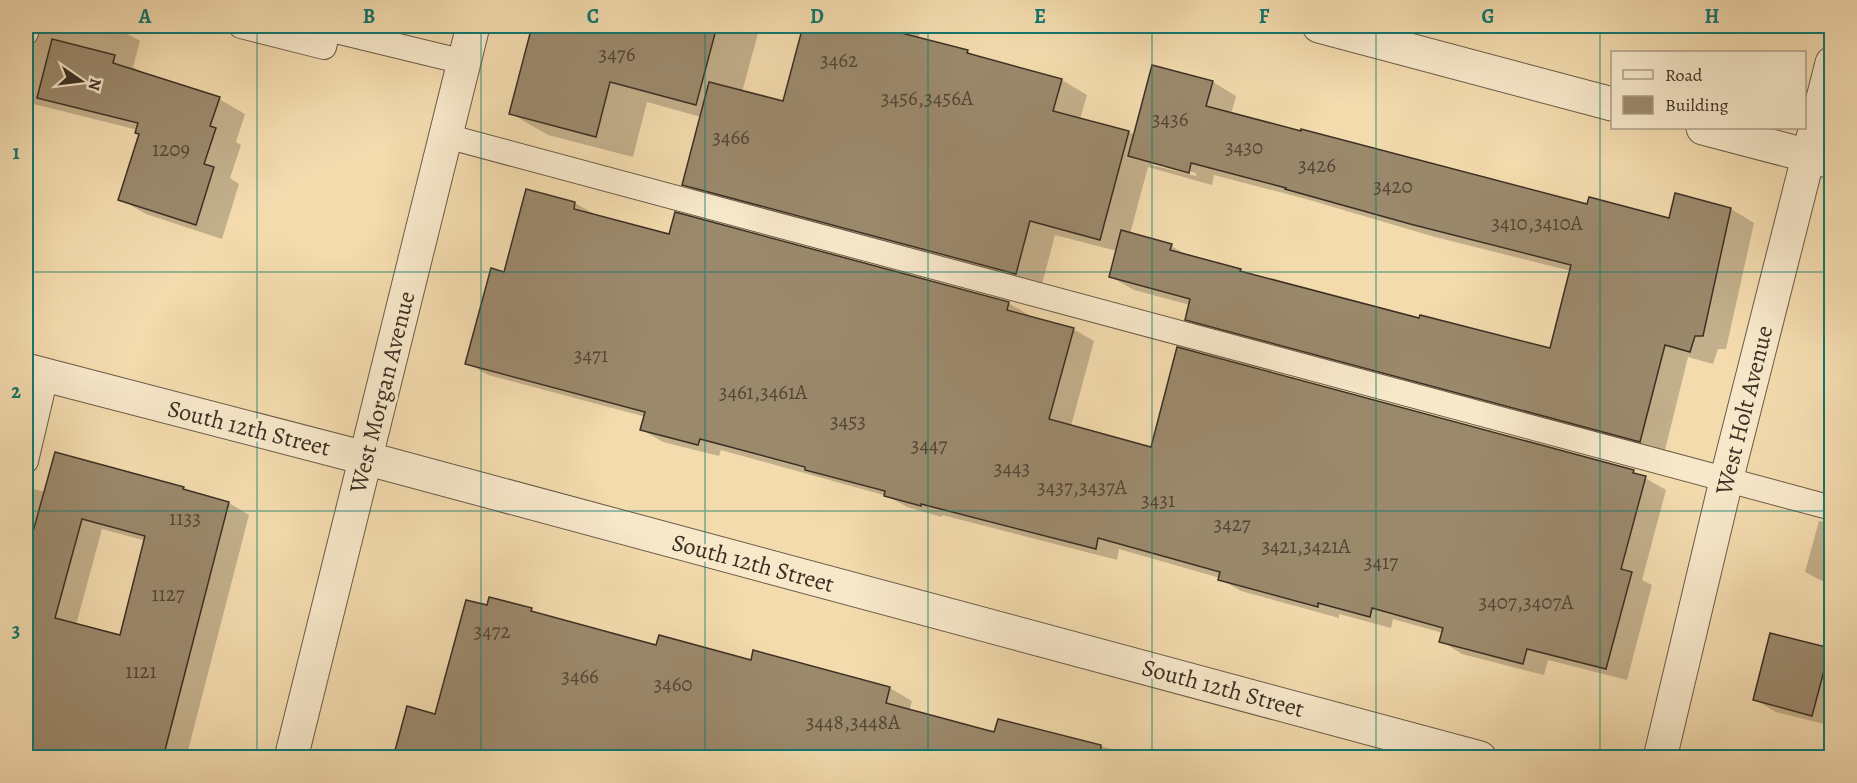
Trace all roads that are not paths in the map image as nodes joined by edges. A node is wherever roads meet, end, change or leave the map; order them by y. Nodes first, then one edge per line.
1 (28, 26) edge
2 (241, 26) edge
3 (473, 26) edge
4 (1319, 26) edge
5 (329, 27) edge
6 (26, 33) edge
7 (464, 62) junction
8 (1832, 63) edge
9 (1611, 104) edge
10 (1707, 129) edge
11 (446, 136) junction
12 (1820, 158) edge
13 (36, 373) edge
14 (365, 458) junction
15 (26, 461) edge
16 (1726, 481) junction
17 (1832, 508) edge
18 (291, 758) edge
19 (1480, 758) edge
20 (1660, 758) edge

1 - 6 lane
2 - 5 lane
3 - 7 street, West Morgan Avenue
4 - 9 street
5 - 7 lane
7 - 11 street, West Morgan Avenue
8 - 12 street, West Holt Avenue
10 - 12 street
11 - 14 street, West Morgan Avenue
11 - 16 lane
12 - 16 street, West Holt Avenue
13 - 14 street, South 12th Street
13 - 15 lane
14 - 18 street, West Morgan Avenue
14 - 19 street, South 12th Street
16 - 17 lane
16 - 20 street, West Holt Avenue

